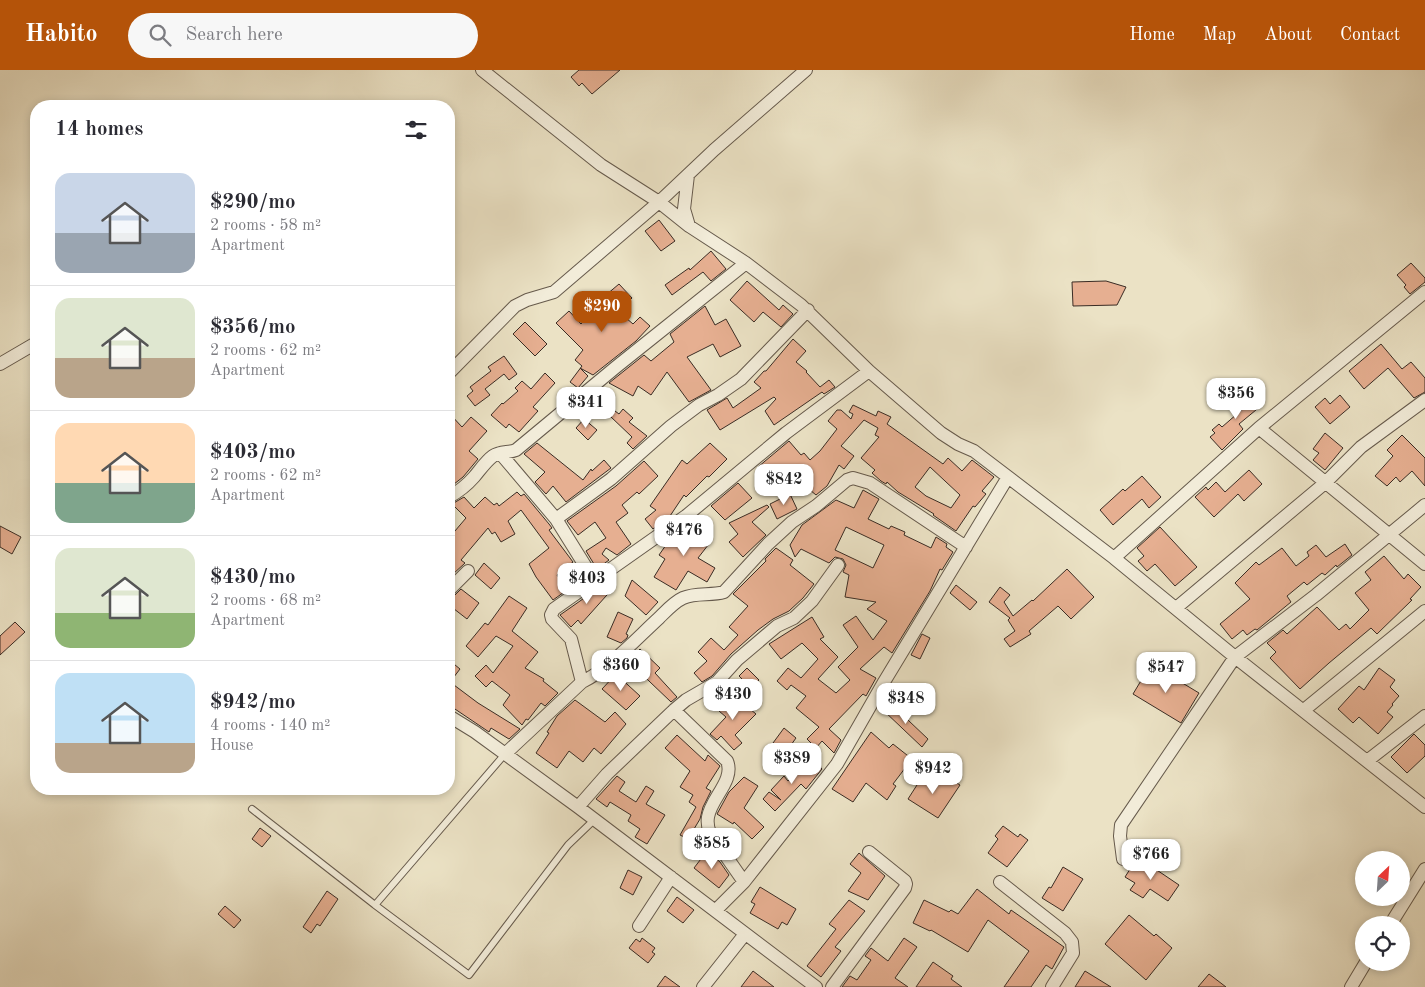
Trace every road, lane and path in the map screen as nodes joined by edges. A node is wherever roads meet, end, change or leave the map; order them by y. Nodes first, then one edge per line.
1 (482, 70) edge
2 (806, 70) edge
3 (688, 175) junction
4 (659, 202) junction
5 (689, 226) junction
6 (746, 263) junction
7 (1425, 292) edge
8 (808, 310) junction
9 (30, 346) edge
10 (0, 364) edge
11 (455, 367) edge
12 (869, 371) junction
13 (1425, 400) edge
14 (1259, 428) junction
15 (500, 453) junction
16 (1008, 477) junction
17 (1325, 483) junction
18 (455, 493) edge
19 (1425, 505) edge
20 (556, 519) junction
21 (1388, 535) junction
22 (966, 547) junction
23 (1114, 558) junction
24 (1425, 564) edge
25 (838, 565) dead end
26 (468, 571) dead end
27 (594, 580) junction
28 (455, 584) edge
29 (1176, 608) junction
30 (1425, 610) edge
31 (1235, 657) junction
32 (582, 682) junction
33 (674, 710) junction
34 (1304, 710) junction
35 (1425, 716) edge
36 (455, 720) edge
37 (505, 754) junction
38 (1367, 761) junction
39 (578, 807) junction
40 (1425, 807) edge
41 (252, 809) dead end
42 (594, 820) junction
43 (869, 852) dead end
44 (1123, 859) dead end
45 (1425, 869) edge
46 (671, 877) junction
47 (744, 882) junction
48 (1000, 882) dead end
49 (375, 905) junction
50 (716, 910) junction
51 (1396, 916) edge
52 (639, 926) dead end
53 (745, 934) junction
54 (1360, 971) edge
55 (703, 987) edge
56 (816, 987) edge
57 (832, 987) edge
58 (1052, 987) edge
59 (1350, 987) edge

1 - 4 street
2 - 3 street
3 - 4 street
3 - 5 street
4 - 5 street
4 - 11 street
5 - 6 street
6 - 8 street
6 - 15 street
7 - 14 street
8 - 12 street
8 - 20 street
9 - 10 street
12 - 16 street
12 - 27 street
13 - 17 street
14 - 17 street
14 - 23 street
15 - 18 street
15 - 20 street
16 - 22 street
16 - 23 street
17 - 21 street
17 - 29 street
19 - 21 street
20 - 27 street
21 - 24 street
21 - 31 street
22 - 32 street
22 - 47 street
23 - 29 street
25 - 33 street
26 - 28 street
27 - 32 street
29 - 31 street
30 - 34 street
31 - 34 street
31 - 44 street
32 - 37 street
33 - 39 street
33 - 47 street
34 - 38 street
35 - 38 street
36 - 37 street
37 - 39 street
37 - 49 lane
38 - 40 street
39 - 42 street
41 - 49 lane
42 - 46 street
42 - 49 lane
43 - 57 street
45 - 51 street
46 - 50 street
46 - 52 street
47 - 50 street
48 - 58 street
50 - 53 street
53 - 55 street
53 - 56 street
54 - 59 street

